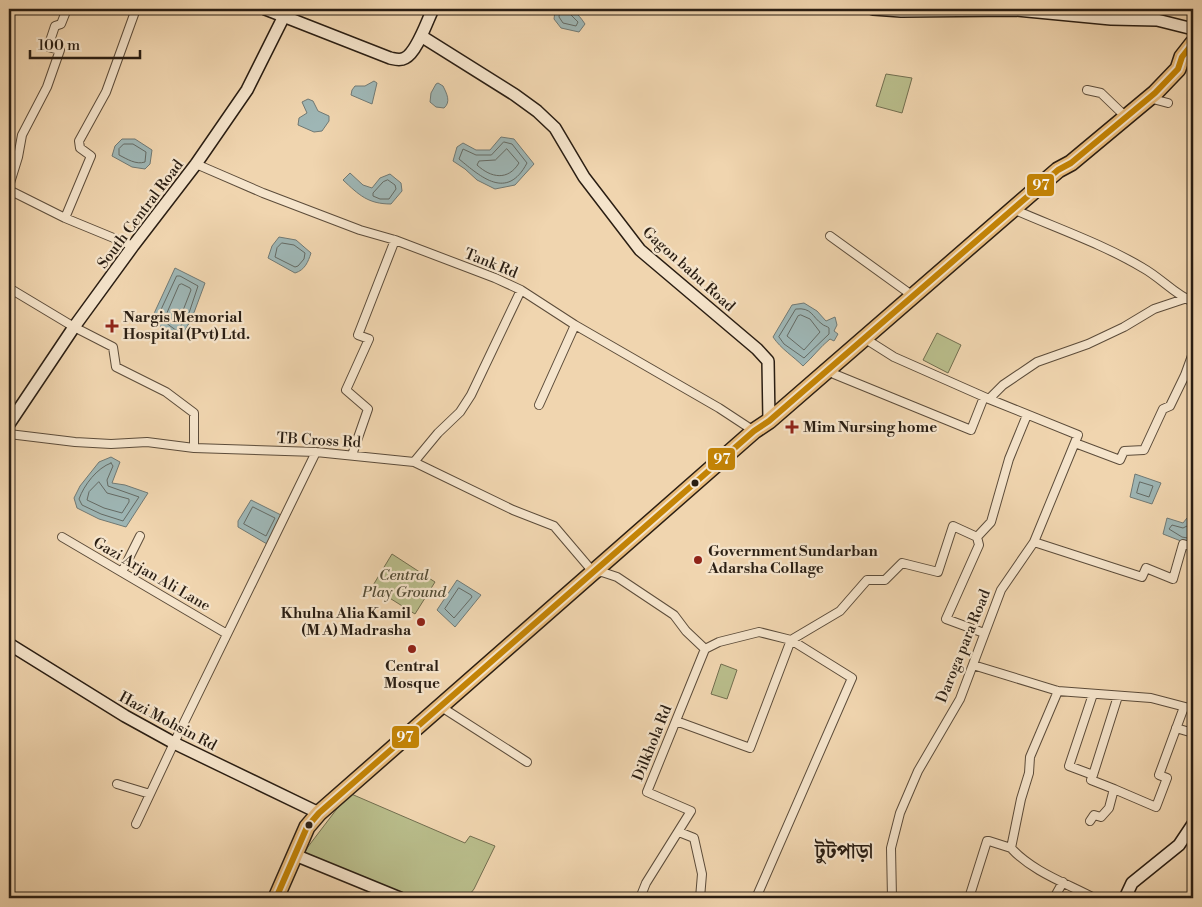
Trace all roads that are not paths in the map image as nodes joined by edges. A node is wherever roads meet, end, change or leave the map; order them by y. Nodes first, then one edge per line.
1 (67, 9) edge
2 (136, 9) edge
3 (264, 9) edge
4 (433, 9) edge
5 (873, 9) edge
6 (990, 9) edge
7 (958, 10) edge
8 (1066, 11) edge
9 (280, 12) edge
10 (1193, 29) edge
11 (421, 36) junction
12 (1193, 43) edge
13 (1193, 60) edge
14 (1178, 69) junction
15 (1087, 90) dead end
16 (1149, 98) junction
17 (1168, 103) dead end
18 (1126, 117) junction
19 (196, 164) junction
20 (9, 186) edge
21 (9, 190) edge
22 (1016, 211) junction
23 (65, 218) junction
24 (830, 236) dead end
25 (395, 240) junction
26 (132, 246) junction
27 (9, 288) edge
28 (521, 290) junction
29 (913, 296) junction
30 (1193, 296) edge
31 (1183, 298) junction
32 (1193, 302) edge
33 (575, 325) junction
34 (74, 327) junction
35 (867, 340) junction
36 (1193, 353) edge
37 (834, 374) junction
38 (986, 398) junction
39 (539, 405) dead end
40 (1027, 415) junction
41 (769, 421) junction
42 (9, 424) edge
43 (754, 431) junction
44 (9, 434) edge
45 (1075, 443) junction
46 (194, 448) junction
47 (316, 452) junction
48 (352, 455) junction
49 (414, 462) junction
50 (140, 536) dead end
51 (62, 537) dead end
52 (977, 537) junction
53 (1034, 542) junction
54 (1193, 547) edge
55 (122, 572) junction
56 (598, 572) junction
57 (984, 633) junction
58 (228, 634) junction
59 (791, 640) junction
60 (9, 644) edge
61 (705, 649) junction
62 (973, 665) junction
63 (1058, 691) junction
64 (1093, 694) junction
65 (1118, 696) junction
66 (1184, 706) junction
67 (1193, 709) edge
68 (446, 710) junction
69 (676, 721) junction
70 (1176, 728) junction
71 (1193, 733) edge
72 (174, 742) junction
73 (527, 762) dead end
74 (1093, 775) junction
75 (117, 784) dead end
76 (1114, 789) junction
77 (150, 794) junction
78 (319, 813) junction
79 (1090, 821) dead end
80 (136, 824) dead end
81 (1193, 824) edge
82 (678, 832) junction
83 (1011, 848) junction
84 (297, 856) junction
85 (1063, 882) junction
86 (276, 898) edge
87 (282, 898) edge
88 (400, 898) edge
89 (640, 898) edge
90 (700, 898) edge
91 (756, 898) edge
92 (892, 898) edge
93 (969, 898) edge
94 (1054, 898) edge
95 (1094, 898) edge
96 (1125, 898) edge

1 - 20 street
2 - 23 street
3 - 9 street
4 - 11 street
5 - 7 street
6 - 7 street
6 - 8 street
8 - 10 street
9 - 11 street
9 - 19 street, South Central Road
11 - 41 street, Gagon babu Road
12 - 14 highway
13 - 14 highway
14 - 16 highway
15 - 18 street
16 - 17 street
16 - 18 highway
18 - 22 highway
19 - 25 street, Tank Rd
19 - 26 street, South Central Road
21 - 23 street
22 - 29 highway
22 - 31 street
22 - 35 highway
23 - 26 street
24 - 29 street
25 - 28 street, Tank Rd
25 - 48 street
26 - 34 street, South Central Road
27 - 34 street
28 - 33 street, Tank Rd
28 - 49 street
29 - 35 highway
30 - 31 street
31 - 32 street
31 - 38 street
33 - 39 street
33 - 43 street, Tank Rd
34 - 42 street, South Central Road
34 - 46 street
35 - 37 highway
35 - 38 street
35 - 41 highway
36 - 45 street
37 - 38 street
37 - 56 highway
38 - 40 street
40 - 45 street
40 - 52 street
41 - 43 highway
43 - 56 highway
44 - 46 street, TB Cross Rd
45 - 53 street, Daroga para Road
46 - 47 street, TB Cross Rd
47 - 48 street, TB Cross Rd
47 - 58 street
48 - 49 street, TB Cross Rd
49 - 56 street, TB Cross Rd
50 - 55 street
51 - 55 street, Gazi Arjan Ali Lane
52 - 57 street
52 - 59 street
53 - 54 street
53 - 57 street, Daroga para Road
55 - 58 street, Gazi Arjan Ali Lane
56 - 61 street
56 - 68 highway
56 - 78 highway
57 - 62 street, Daroga para Road
58 - 72 street
59 - 61 street
59 - 69 street
59 - 91 street
60 - 72 street, Hazi Mohsin Rd
61 - 69 street, Dilkhola Rd
62 - 63 street
62 - 92 street, Daroga para Road
63 - 64 street
63 - 83 street
64 - 65 street
64 - 74 street
65 - 66 street
65 - 74 street
66 - 67 street
66 - 70 street
68 - 73 street
68 - 84 highway
69 - 82 street, Dilkhola Rd
70 - 71 street
70 - 76 street
72 - 77 street
72 - 78 street, Hazi Mohsin Rd
74 - 76 street
75 - 77 street
76 - 79 street
77 - 80 street
78 - 84 highway
81 - 96 street
82 - 89 street, Dilkhola Rd
82 - 90 street
83 - 85 street
83 - 93 street
84 - 86 highway
84 - 87 highway
84 - 88 street
85 - 94 street
85 - 95 street

